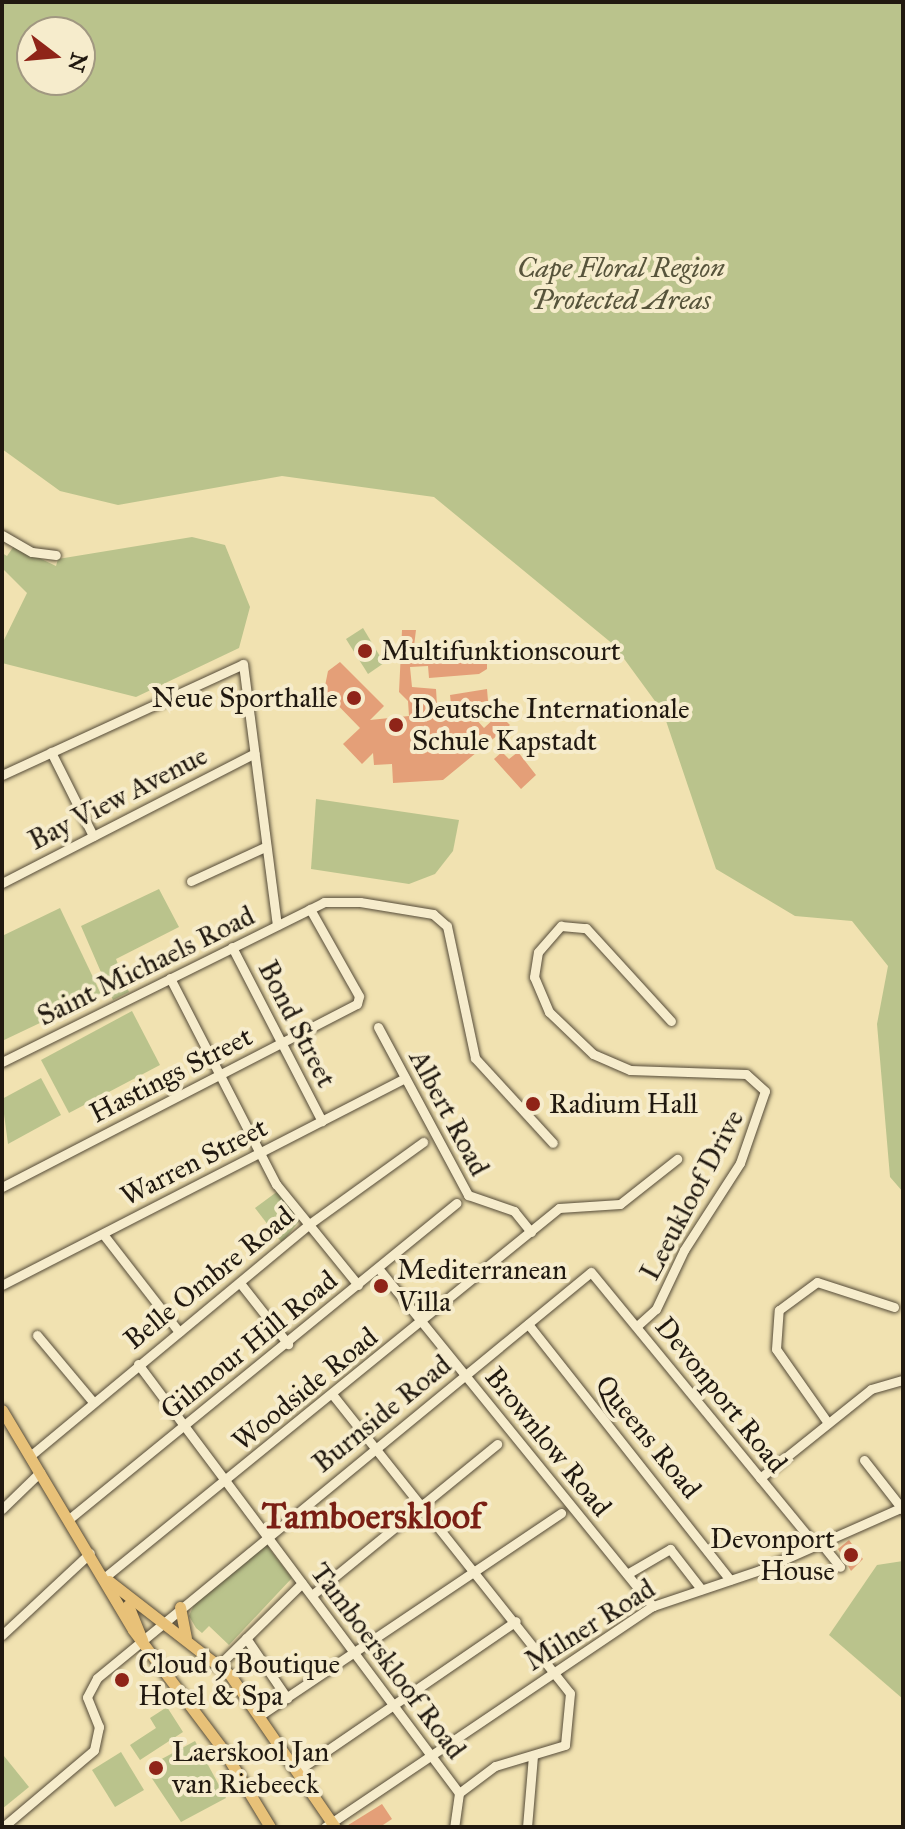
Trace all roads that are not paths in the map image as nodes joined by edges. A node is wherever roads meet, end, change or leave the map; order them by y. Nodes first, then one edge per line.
1 (2, 535) edge
2 (56, 555) dead end
3 (51, 752) junction
4 (255, 753) junction
5 (2, 775) edge
6 (93, 836) junction
7 (265, 847) junction
8 (191, 881) dead end
9 (2, 883) edge
10 (310, 909) junction
11 (277, 925) junction
12 (232, 947) junction
13 (170, 978) junction
14 (671, 1021) dead end
15 (378, 1027) dead end
16 (281, 1044) junction
17 (2, 1062) edge
18 (220, 1075) junction
19 (405, 1078) junction
20 (322, 1121) junction
21 (423, 1142) dead end
22 (553, 1143) dead end
23 (260, 1153) junction
24 (677, 1159) dead end
25 (2, 1187) edge
26 (456, 1203) dead end
27 (308, 1225) junction
28 (531, 1232) junction
29 (103, 1234) junction
30 (378, 1268) junction
31 (593, 1272) joint
32 (240, 1283) junction
33 (2, 1285) edge
34 (358, 1285) junction
35 (894, 1307) dead end
36 (422, 1321) junction
37 (528, 1324) junction
38 (637, 1326) junction
39 (179, 1332) junction
40 (37, 1335) dead end
41 (288, 1344) junction
42 (138, 1364) junction
43 (465, 1374) junction
44 (903, 1380) edge
45 (332, 1394) junction
46 (93, 1402) junction
47 (2, 1410) edge
48 (828, 1423) junction
49 (185, 1426) junction
50 (497, 1444) dead end
51 (376, 1448) junction
52 (30, 1456) junction
53 (864, 1460) dead end
54 (40, 1472) junction
55 (760, 1478) junction
56 (225, 1482) junction
57 (422, 1505) junction
58 (902, 1508) edge
59 (2, 1509) edge
60 (561, 1513) dead end
61 (69, 1519) junction
62 (267, 1536) junction
63 (818, 1544) junction
64 (90, 1553) junction
65 (840, 1567) dead end
66 (474, 1572) junction
67 (627, 1574) junction
68 (105, 1577) junction
69 (730, 1580) junction
70 (302, 1583) junction
71 (701, 1589) junction
72 (312, 1595) junction
73 (126, 1597) junction
74 (653, 1606) junction
75 (180, 1607) junction
76 (516, 1621) junction
77 (161, 1623) junction
78 (2, 1635) edge
79 (186, 1637) junction
80 (246, 1638) junction
81 (142, 1640) junction
82 (355, 1652) junction
83 (220, 1664) junction
84 (555, 1671) junction
85 (287, 1698) junction
86 (393, 1705) junction
87 (259, 1716) junction
88 (432, 1756) junction
89 (533, 1756) junction
90 (297, 1771) junction
91 (459, 1793) junction
92 (330, 1826) edge
93 (3, 1827) edge
94 (270, 1827) edge
95 (454, 1827) edge
96 (527, 1827) edge

1 - 2 street
3 - 4 street
3 - 5 street
3 - 6 street
4 - 6 street, Bay View Avenue
4 - 7 street
6 - 9 street, Bay View Avenue
7 - 8 street
7 - 11 street
10 - 11 street, Saint Michaels Road
10 - 16 street, Hastings Street
10 - 22 street, Saint Michaels Road
11 - 12 street, Saint Michaels Road
12 - 13 street, Saint Michaels Road
12 - 16 street, Bond Street
13 - 17 street, Saint Michaels Road
13 - 18 street
14 - 38 street, Leeukloof Drive
15 - 19 street, Albert Road
16 - 18 street, Hastings Street
16 - 20 street, Bond Street
18 - 23 street
18 - 25 street, Hastings Street
19 - 20 street, Warren Street
19 - 28 street, Albert Road
20 - 23 street, Warren Street
21 - 27 street, Belle Ombre Road
23 - 27 street
23 - 29 street, Warren Street
24 - 28 street, Woodside Road
26 - 30 street, Gilmour Hill Road
27 - 32 street, Belle Ombre Road
27 - 34 street
28 - 36 street, Woodside Road
29 - 33 street, Warren Street
29 - 39 street
30 - 34 street, Gilmour Hill Road
30 - 36 street, Brownlow Road
31 - 37 street, Burnside Road
31 - 38 street, Devonport Road
32 - 39 street, Belle Ombre Road
32 - 41 street
34 - 41 street, Gilmour Hill Road
35 - 48 street
36 - 43 street, Brownlow Road
36 - 45 street, Woodside Road
37 - 43 street, Burnside Road
37 - 69 street, Queens Road
38 - 55 street, Devonport Road
39 - 42 street, Belle Ombre Road
40 - 46 street
41 - 49 street, Gilmour Hill Road
42 - 46 street, Belle Ombre Road
42 - 49 street, Tamboerskloof Road
43 - 51 street, Burnside Road
43 - 67 street, Brownlow Road
44 - 48 street
45 - 51 street
45 - 56 street, Woodside Road
46 - 52 street, Belle Ombre Road
47 - 52 main road
48 - 55 street
49 - 56 street, Tamboerskloof Road
49 - 61 street, Gilmour Hill Road
50 - 57 street
51 - 57 street
51 - 62 street, Burnside Road
52 - 54 main road
53 - 58 street
54 - 59 street
54 - 61 main road
55 - 63 street, Devonport Road
56 - 62 street, Tamboerskloof Road
56 - 68 street, Woodside Road
57 - 66 street
57 - 72 street
58 - 63 street, Milner Road
60 - 66 street
61 - 64 main road
62 - 70 street, Tamboerskloof Road
62 - 75 street, Burnside Road
63 - 65 street, Devonport Road
63 - 69 street, Milner Road
64 - 68 main road
64 - 78 street
66 - 76 street
66 - 82 street
67 - 71 street
67 - 74 street, Brownlow Road
68 - 73 main road
68 - 81 main road
69 - 71 street, Milner Road
70 - 72 street, Tamboerskloof Road
70 - 80 street
71 - 74 street, Milner Road
72 - 82 street, Tamboerskloof Road
73 - 77 main road
73 - 81 main road
74 - 84 street, Milner Road
75 - 77 street, Burnside Road
75 - 79 main road
76 - 84 street
76 - 86 street
77 - 79 main road
77 - 81 street, Burnside Road
79 - 83 main road
80 - 83 street
80 - 85 street
81 - 93 street, Burnside Road
81 - 94 main road
82 - 85 street
82 - 86 street, Tamboerskloof Road
83 - 87 main road
84 - 88 street, Milner Road
84 - 89 street
85 - 87 street
86 - 88 street, Tamboerskloof Road
86 - 90 street
87 - 90 main road
88 - 91 street, Tamboerskloof Road
88 - 92 street, Milner Road
89 - 91 street
89 - 96 street
90 - 92 main road
91 - 95 street

